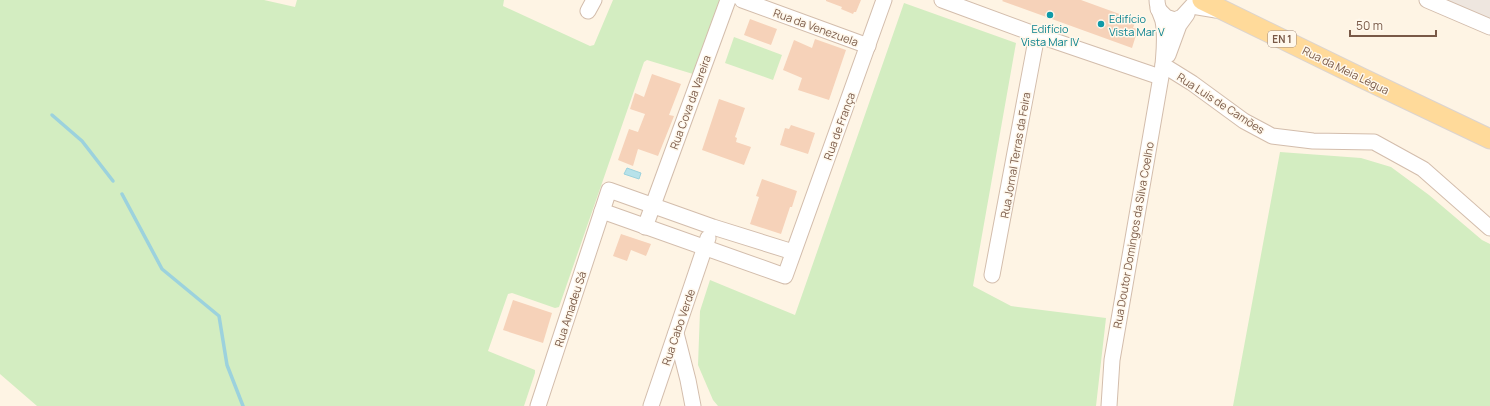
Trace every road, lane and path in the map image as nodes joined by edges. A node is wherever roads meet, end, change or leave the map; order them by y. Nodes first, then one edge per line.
1 (728, 0) edge
2 (742, 0) edge
3 (884, 0) edge
4 (942, 0) edge
5 (1427, 0) edge
6 (1196, 2) edge
7 (1156, 4) edge
8 (1490, 27) edge
9 (1036, 35) junction
10 (868, 46) junction
11 (1162, 71) junction
12 (1490, 139) edge
13 (652, 205) junction
14 (602, 211) junction
15 (645, 226) junction
16 (713, 227) junction
17 (1490, 228) edge
18 (705, 247) junction
19 (793, 252) junction
20 (992, 275) dead end
21 (676, 333) junction
22 (538, 406) edge
23 (651, 406) edge
24 (693, 406) edge
25 (1109, 406) edge

1 - 13 street, Rua Cova da Vareira
2 - 10 street, Rua da Venezuela
3 - 10 street, Rua de França
4 - 9 street, Rua Luis de Camões
5 - 8 street
6 - 7 street, Rua Doutor Domingos da Silva Coelho
6 - 11 street, Rua Doutor Domingos da Silva Coelho
6 - 12 main road, Rua da Meia Légua / EN 1
7 - 11 street, Rua Doutor Domingos da Silva Coelho
9 - 11 street, Rua Luis de Camões
9 - 20 street, Rua Jornal Terras da Feira
10 - 19 street, Rua de França
11 - 17 street, Rua Luis de Camões
11 - 25 street, Rua Doutor Domingos da Silva Coelho
13 - 14 street, Rua Amadeu Sá
13 - 15 street, Rua Cova da Vareira
13 - 16 street
14 - 15 street
14 - 22 street, Rua Amadeu Sá
15 - 18 street
16 - 18 street, Rua Cabo Verde
16 - 19 street
18 - 19 street, Rua de França
18 - 21 street, Rua Cabo Verde
21 - 23 street, Rua Cabo Verde
21 - 24 street

